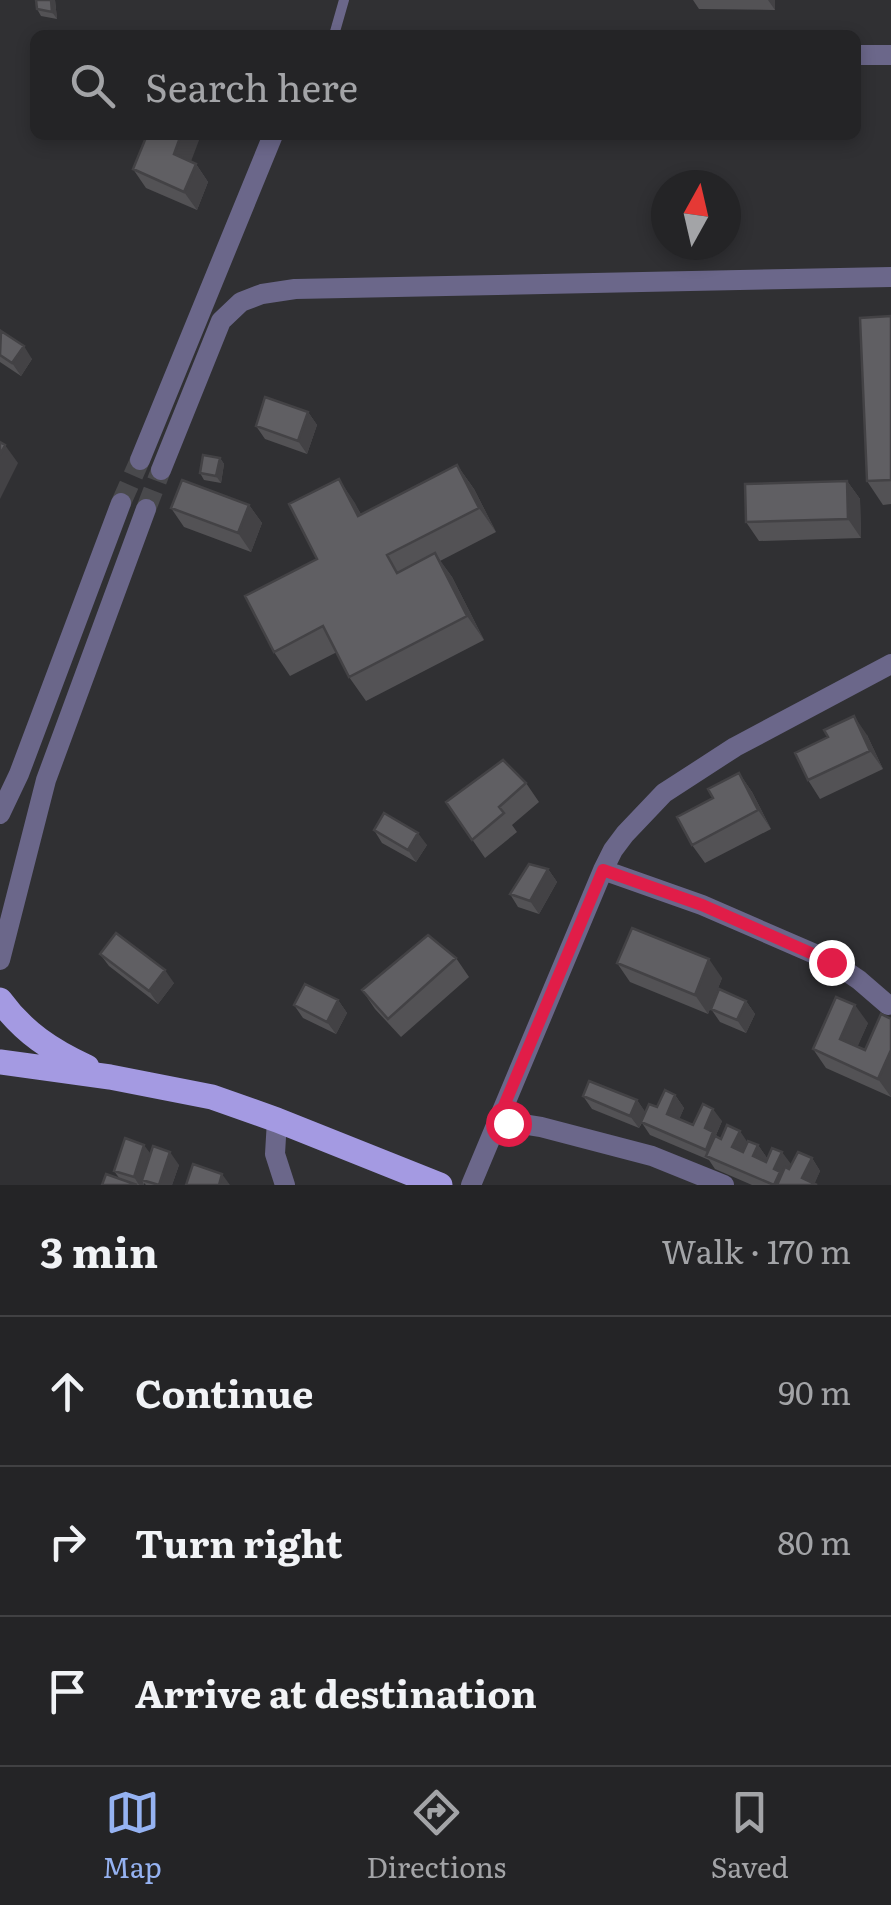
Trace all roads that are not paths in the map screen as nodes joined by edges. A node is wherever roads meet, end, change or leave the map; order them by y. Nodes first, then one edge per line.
1 (344, 0) edge
2 (335, 30) edge
3 (891, 55) edge
4 (861, 56) edge
5 (270, 140) edge
6 (891, 277) edge
7 (140, 460) tunnel mouth
8 (161, 470) tunnel mouth
9 (121, 502) tunnel mouth
10 (146, 509) tunnel mouth
11 (891, 664) edge
12 (0, 814) edge
13 (603, 870) junction
14 (0, 960) edge
15 (0, 1000) edge
16 (888, 1005) dead end
17 (0, 1062) edge
18 (110, 1077) junction
19 (277, 1120) junction
20 (498, 1120) junction
21 (426, 1182) edge
22 (284, 1185) edge
23 (471, 1185) edge
24 (724, 1185) edge

1 - 2 lane
3 - 4 street
5 - 7 street
6 - 8 street
9 - 12 street
10 - 14 street
11 - 13 street
13 - 16 street
13 - 20 street
15 - 18 main road
17 - 18 main road
18 - 19 main road
19 - 21 main road
19 - 22 street
20 - 23 street
20 - 24 street

